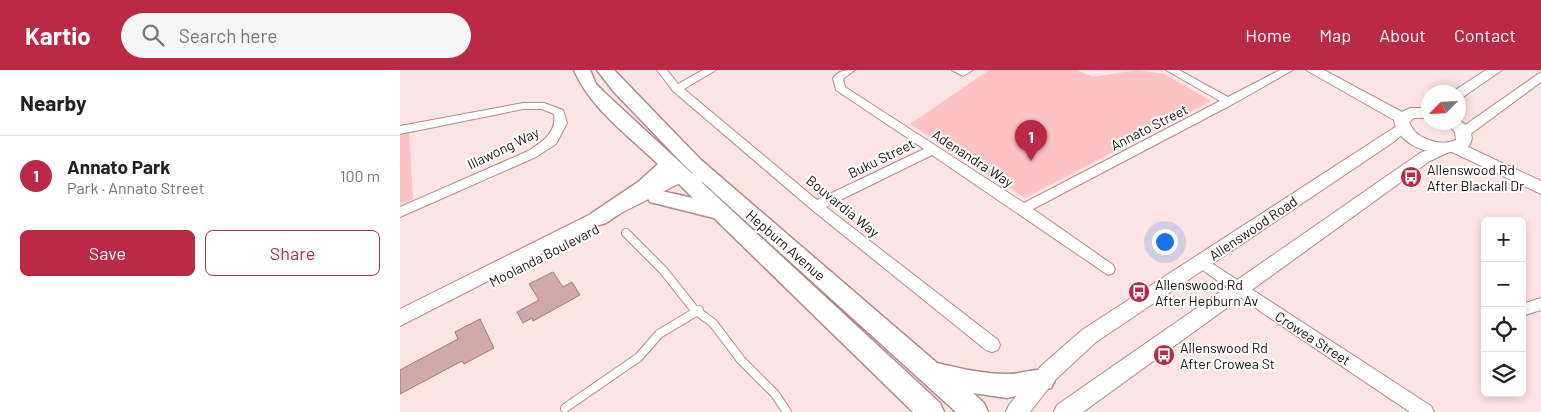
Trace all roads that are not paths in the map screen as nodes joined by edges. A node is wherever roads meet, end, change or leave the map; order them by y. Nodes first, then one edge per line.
1 (582, 70) edge
2 (606, 70) edge
3 (662, 70) edge
4 (711, 70) edge
5 (850, 70) edge
6 (957, 70) edge
7 (968, 70) edge
8 (1171, 70) edge
9 (1288, 70) edge
10 (1313, 70) edge
11 (1322, 70) edge
12 (1495, 70) edge
13 (1541, 76) edge
14 (677, 89) junction
15 (1466, 89) edge
16 (1229, 102) junction
17 (1421, 115) edge
18 (1405, 120) junction
19 (400, 130) edge
20 (1456, 138) edge
21 (932, 150) junction
22 (668, 164) junction
23 (695, 173) junction
24 (1541, 183) edge
25 (1541, 188) edge
26 (657, 197) junction
27 (816, 206) junction
28 (1023, 209) junction
29 (400, 212) edge
30 (724, 217) junction
31 (599, 218) junction
32 (626, 233) dead end
33 (1202, 262) junction
34 (1108, 269) dead end
35 (1238, 288) junction
36 (1541, 304) edge
37 (1526, 309) edge
38 (699, 310) junction
39 (400, 318) edge
40 (400, 327) edge
41 (992, 346) dead end
42 (929, 371) junction
43 (1042, 380) junction
44 (1080, 406) edge
45 (565, 408) dead end
46 (787, 412) edge
47 (931, 412) edge
48 (975, 412) edge
49 (1017, 412) edge
50 (1065, 412) edge
51 (1425, 412) edge

1 - 22 main road, Hepburn Avenue
2 - 23 main road, Hepburn Avenue
3 - 14 street, Bouvardia Way
4 - 14 street
5 - 21 street, Adenandra Way
6 - 7 street
8 - 16 street
9 - 16 street, Annato Street
10 - 18 main road
11 - 18 main road
12 - 15 street
13 - 20 street
14 - 27 street, Bouvardia Way
16 - 28 street, Annato Street
17 - 18 main road
18 - 20 main road
18 - 33 street, Allenswood Road
19 - 29 street, Illawong Way
20 - 24 main road
20 - 25 main road
20 - 35 street
21 - 27 street, Buku Street
21 - 28 street, Adenandra Way
22 - 23 main road, Hepburn Avenue
22 - 31 main road
23 - 26 street, Moolanda Boulevard
23 - 30 main road, Hepburn Avenue
23 - 31 street, Moolanda Boulevard
23 - 42 main road, Hepburn Avenue
26 - 30 main road
26 - 40 street, Moolanda Boulevard
27 - 41 street, Bouvardia Way
28 - 34 street, Adenandra Way
30 - 47 main road, Hepburn Avenue
31 - 39 street, Moolanda Boulevard
32 - 38 lane
33 - 35 street, Crowea Street
33 - 43 street, Allenswood Road
35 - 44 street
35 - 51 street, Crowea Street
36 - 37 street
38 - 45 lane
38 - 46 lane
42 - 43 main road
42 - 48 main road, Hepburn Avenue
43 - 49 street, Allenswood Road
44 - 50 street

